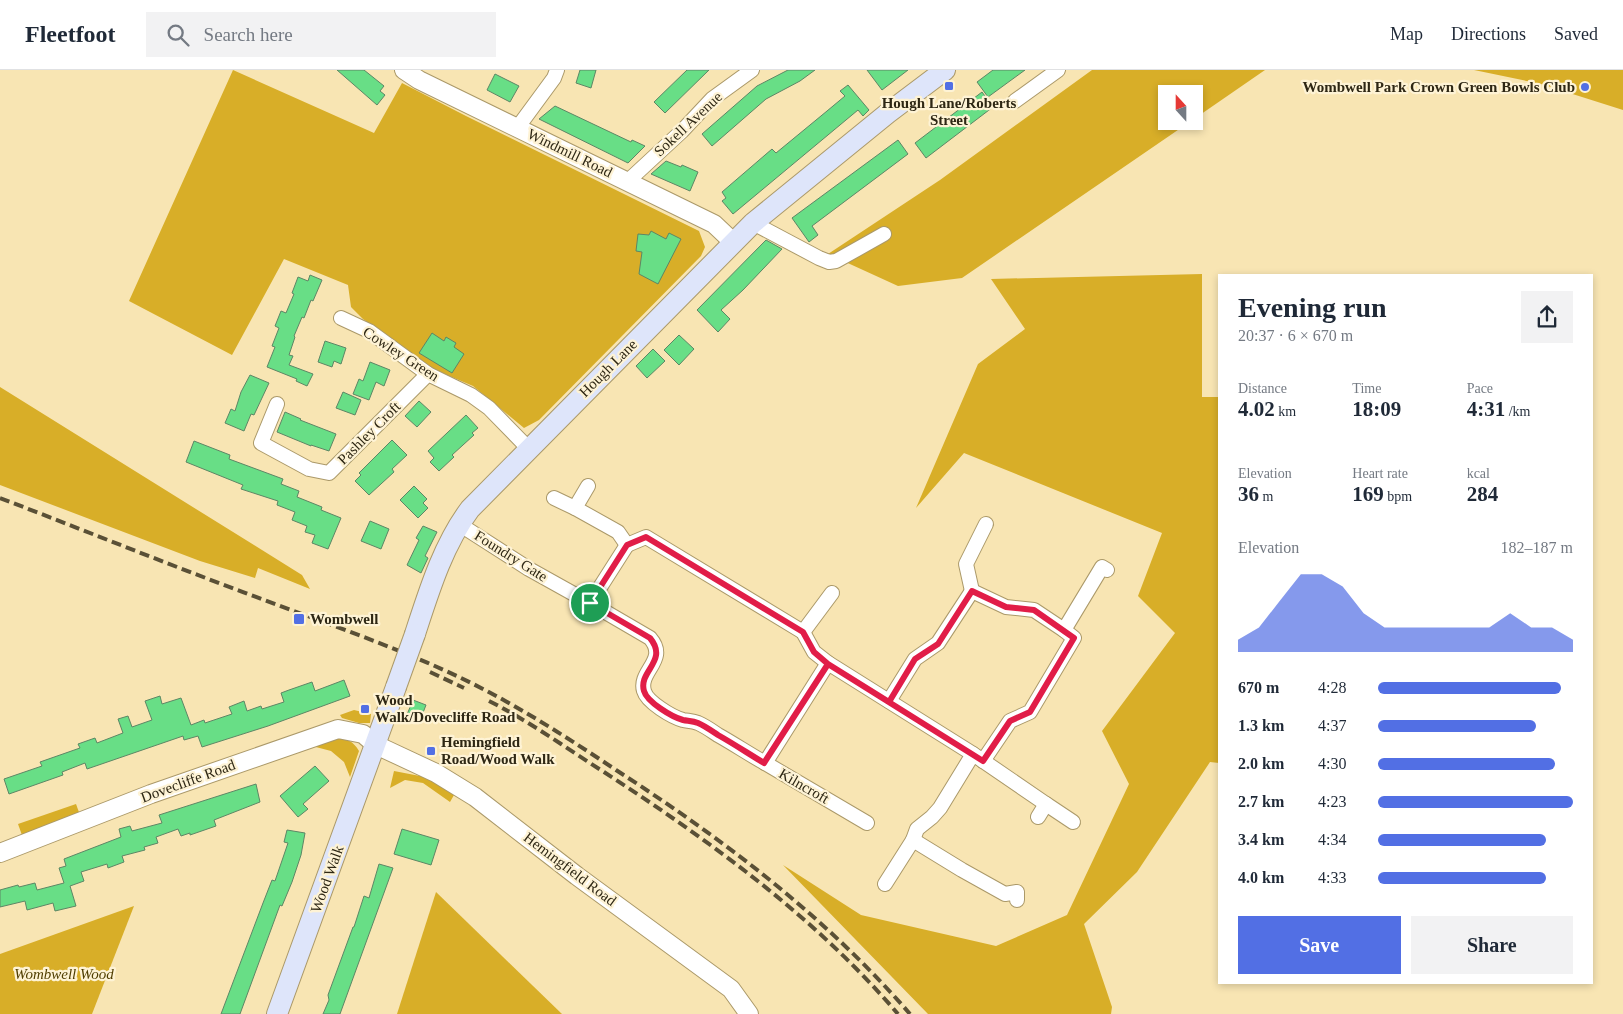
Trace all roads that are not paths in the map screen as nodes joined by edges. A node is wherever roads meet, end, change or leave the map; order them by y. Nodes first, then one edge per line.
1 (404, 70) edge
2 (557, 70) edge
3 (752, 70) edge
4 (946, 70) edge
5 (1058, 70) edge
6 (1014, 101) dead end
7 (518, 127) junction
8 (628, 181) junction
9 (753, 224) junction
10 (884, 234) dead end
11 (733, 242) junction
12 (341, 318) dead end
13 (428, 374) junction
14 (277, 404) dead end
15 (528, 448) junction
16 (588, 486) dead end
17 (554, 498) dead end
18 (575, 508) junction
19 (459, 524) junction
20 (986, 524) dead end
21 (627, 545) junction
22 (1107, 570) dead end
23 (972, 591) junction
24 (832, 593) dead end
25 (590, 603) junction
26 (1064, 630) junction
27 (803, 632) junction
28 (828, 664) junction
29 (889, 702) junction
30 (376, 745) junction
31 (978, 757) junction
32 (764, 763) junction
33 (1046, 804) junction
34 (1038, 817) dead end
35 (1073, 822) dead end
36 (867, 823) dead end
37 (913, 840) junction
38 (0, 853) edge
39 (885, 884) dead end
40 (1017, 900) dead end
41 (277, 1014) edge
42 (749, 1014) edge

1 - 7 street, Windmill Road
2 - 7 street
3 - 8 street, Sokell Avenue
4 - 9 main road, Hough Lane
5 - 6 street
7 - 8 street, Windmill Road
8 - 11 street, Windmill Road
9 - 10 street
9 - 11 main road, Hough Lane
11 - 15 main road, Hough Lane
12 - 13 street, Cowley Green
13 - 14 street, Pashley Croft
13 - 15 street, Cowley Green
15 - 19 main road, Hough Lane
16 - 18 street
17 - 18 street
18 - 21 street
19 - 25 street, Foundry Gate
19 - 30 main road, Hough Lane, bridge
20 - 23 street
21 - 25 street
21 - 27 street
22 - 26 street
23 - 26 street
23 - 29 street
24 - 27 street
25 - 32 street, Foundry Gate
26 - 31 street
27 - 28 street
28 - 29 street
28 - 32 street, Kilncroft
29 - 31 street
30 - 38 street, Dovecliffe Road
30 - 41 main road, Wood Walk
30 - 42 street, Hemingfield Road
31 - 33 street
31 - 37 street
32 - 36 street, Kilncroft
33 - 34 street
33 - 35 street
37 - 39 street
37 - 40 street

